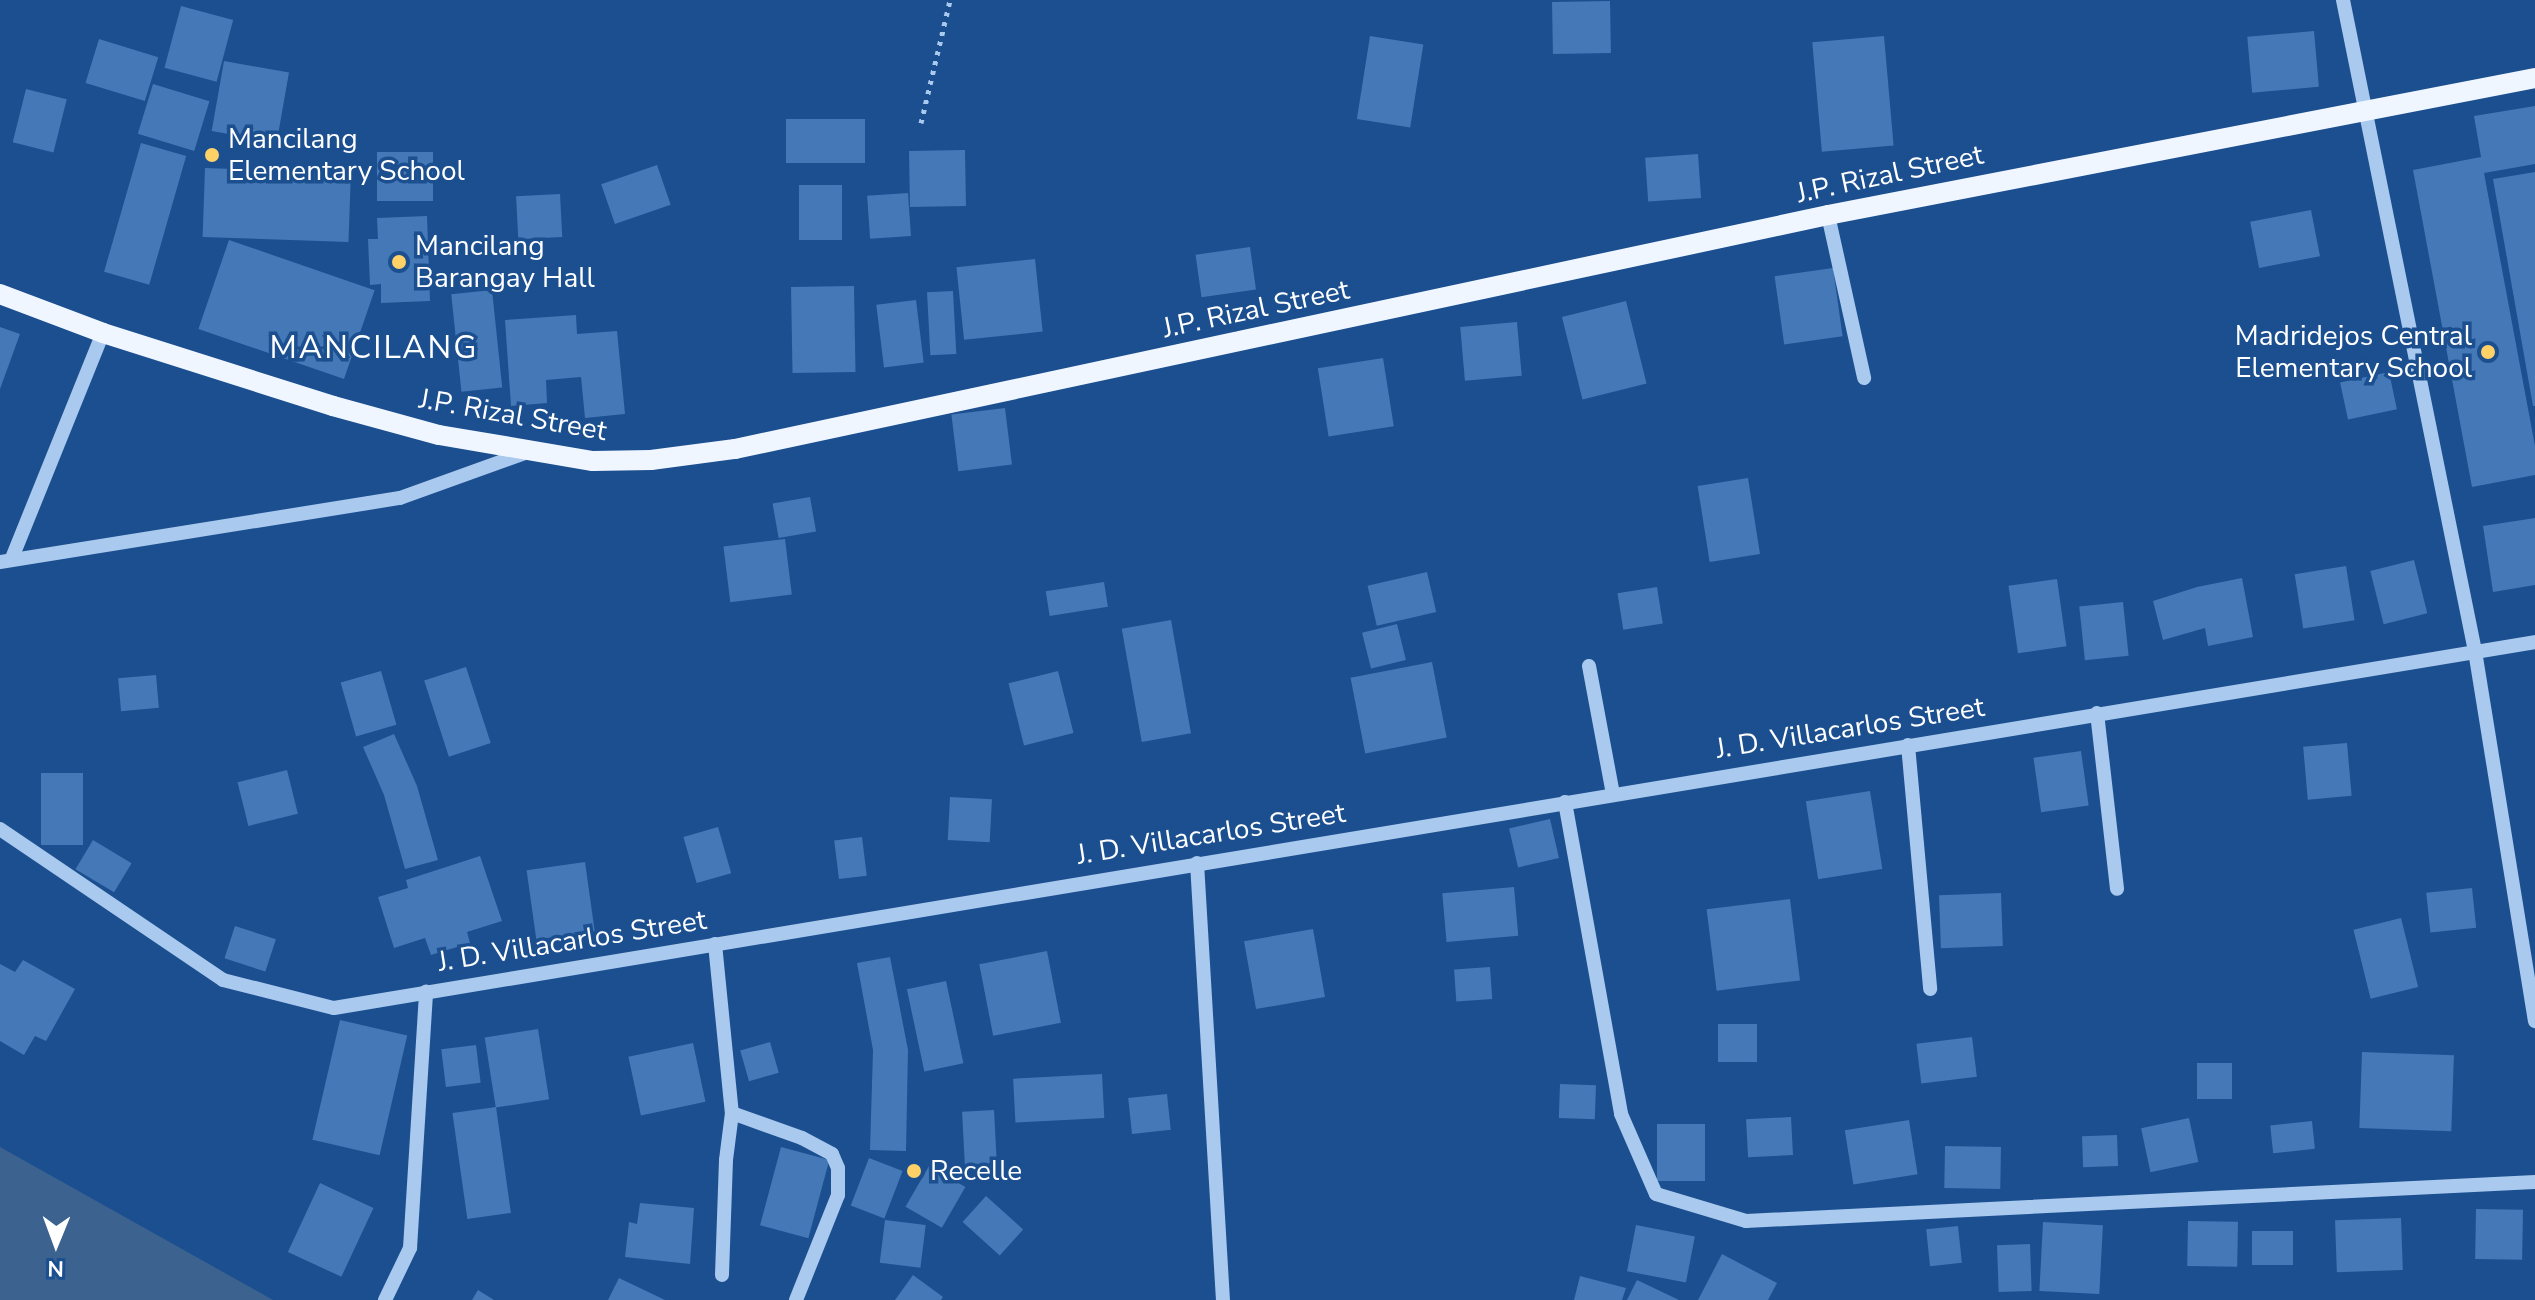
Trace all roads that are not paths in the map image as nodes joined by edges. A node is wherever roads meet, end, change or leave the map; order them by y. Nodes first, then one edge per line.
1 (2343, 0) edge
2 (2535, 78) edge
3 (2366, 111) junction
4 (1828, 215) junction
5 (0, 294) edge
6 (103, 333) junction
7 (1864, 378) dead end
8 (529, 451) junction
9 (6, 560) edge
10 (2535, 642) edge
11 (2475, 651) junction
12 (1589, 666) dead end
13 (2097, 713) junction
14 (1908, 745) junction
15 (1613, 794) junction
16 (1565, 802) junction
17 (0, 829) edge
18 (1197, 863) junction
19 (2117, 889) dead end
20 (715, 944) junction
21 (1930, 989) dead end
22 (426, 991) junction
23 (2535, 1021) edge
24 (732, 1113) junction
25 (2535, 1182) edge
26 (722, 1275) dead end
27 (385, 1300) edge
28 (796, 1300) edge
29 (1223, 1300) edge

1 - 3 street
2 - 3 main road, J.P. Rizal Street
3 - 4 main road, J.P. Rizal Street
3 - 11 street
4 - 7 street
4 - 8 main road, J.P. Rizal Street
5 - 6 main road, J.P. Rizal Street
6 - 8 main road, J.P. Rizal Street
6 - 9 street
8 - 9 street
10 - 11 street, J. D. Villacarlos Street
11 - 13 street, J. D. Villacarlos Street
11 - 23 street
12 - 15 street
13 - 14 street, J. D. Villacarlos Street
13 - 19 street
14 - 15 street, J. D. Villacarlos Street
14 - 21 street
15 - 16 street, J. D. Villacarlos Street
16 - 18 street, J. D. Villacarlos Street
16 - 25 street
17 - 22 street, J. D. Villacarlos Street
18 - 20 street, J. D. Villacarlos Street
18 - 29 street
20 - 22 street, J. D. Villacarlos Street
20 - 24 street
22 - 27 street
24 - 26 street
24 - 28 street

